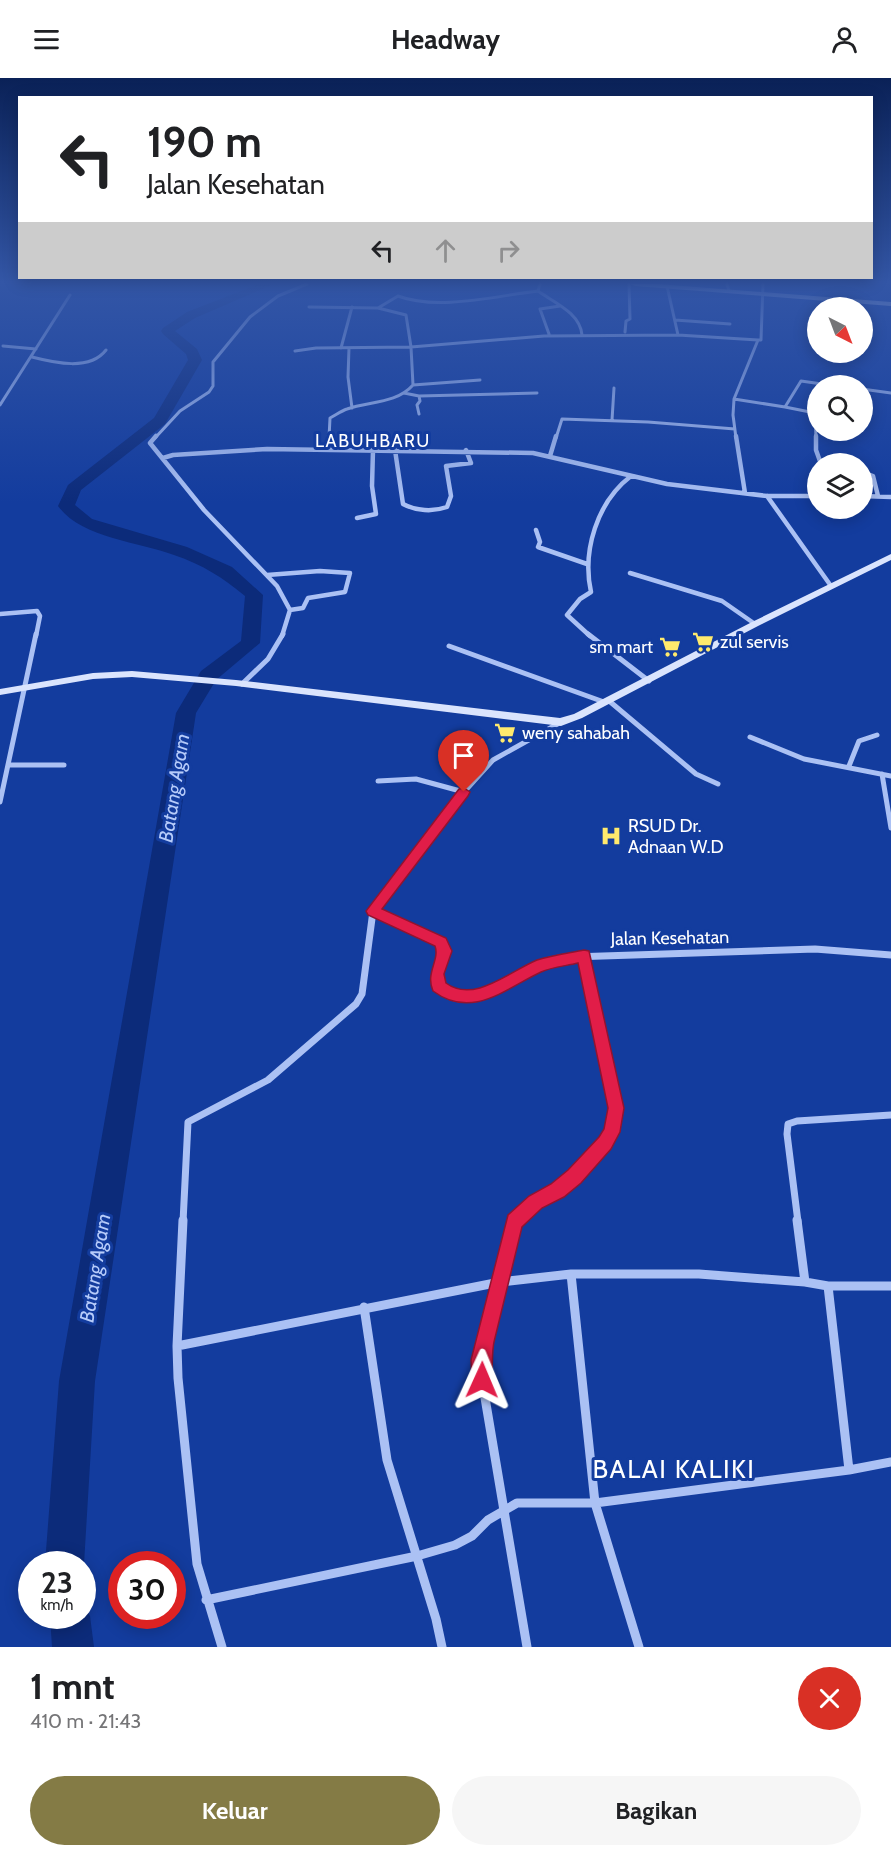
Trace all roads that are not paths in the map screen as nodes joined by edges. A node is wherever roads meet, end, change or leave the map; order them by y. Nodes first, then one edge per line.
1 (32, 357) joint
2 (100, 357) edge
3 (217, 357) edge
4 (349, 357) edge
5 (411, 357) edge
6 (751, 357) edge
7 (480, 380) dead end
8 (807, 382) edge
9 (412, 385) junction
10 (614, 388) dead end
11 (873, 391) edge
12 (403, 393) junction
13 (537, 393) dead end
14 (891, 393) edge
15 (419, 396) junction
16 (734, 399) junction
17 (0, 405) edge
18 (785, 407) junction
19 (352, 408) junction
20 (419, 414) dead end
21 (612, 420) junction
22 (735, 429) junction
23 (328, 449) junction
24 (373, 450) junction
25 (396, 450) junction
26 (466, 450) junction
27 (817, 453) edge
28 (550, 456) junction
29 (164, 457) junction
30 (631, 476) junction
31 (873, 476) edge
32 (745, 493) junction
33 (767, 496) junction
34 (807, 496) edge
35 (873, 496) edge
36 (878, 496) junction
37 (891, 497) edge
38 (357, 518) dead end
39 (536, 530) dead end
40 (891, 557) edge
41 (587, 564) junction
42 (630, 573) dead end
43 (272, 574) junction
44 (831, 586) junction
45 (294, 610) junction
46 (0, 614) edge
47 (755, 624) junction
48 (449, 646) dead end
49 (649, 681) junction
50 (239, 683) junction
51 (26, 687) junction
52 (0, 692) edge
53 (606, 701) junction
54 (561, 722) junction
55 (877, 735) dead end
56 (750, 737) dead end
57 (64, 765) dead end
58 (849, 766) junction
59 (5, 768) edge
60 (882, 774) junction
61 (891, 776) edge
62 (378, 781) dead end
63 (718, 784) dead end
64 (464, 792) junction
65 (0, 802) edge
66 (891, 828) edge
67 (373, 911) junction
68 (891, 955) edge
69 (584, 956) junction
70 (891, 1116) edge
71 (572, 1274) junction
72 (500, 1282) junction
73 (805, 1282) junction
74 (828, 1286) junction
75 (891, 1286) edge
76 (364, 1307) junction
77 (177, 1346) junction
78 (891, 1462) edge
79 (849, 1470) junction
80 (595, 1503) junction
81 (503, 1510) junction
82 (417, 1556) junction
83 (206, 1600) junction
84 (222, 1647) edge
85 (442, 1647) edge
86 (527, 1647) edge
87 (639, 1647) edge

1 - 2 street
1 - 17 street
3 - 29 street
4 - 19 street
5 - 9 street
6 - 16 street
7 - 9 street
8 - 18 street
9 - 12 street
10 - 21 street
11 - 14 street
12 - 15 street
12 - 19 street
13 - 15 street
15 - 20 street
16 - 18 street
16 - 22 street
18 - 27 street
19 - 23 street
21 - 22 street
21 - 28 street
22 - 32 street
23 - 24 street
23 - 29 street
24 - 25 street
24 - 38 street
25 - 26 street
25 - 26 street
26 - 28 street
28 - 30 street
29 - 43 street
30 - 32 street
30 - 41 street
31 - 36 street
32 - 33 street
33 - 34 street
33 - 44 street
35 - 36 street
36 - 37 street
39 - 41 street
40 - 44 street
41 - 49 street
42 - 47 street
43 - 45 street
43 - 45 street
44 - 47 street
45 - 50 street
46 - 51 street
47 - 49 street
48 - 53 street
49 - 53 street
50 - 51 street
50 - 54 street
51 - 52 street
51 - 59 street
53 - 54 street
53 - 63 street
54 - 64 street
55 - 58 street
56 - 58 street
57 - 59 street
58 - 60 street
59 - 65 street
60 - 61 street
60 - 66 street
62 - 64 street
64 - 67 street
67 - 69 street, Jalan Kesehatan
67 - 77 street
68 - 69 street, Jalan Kesehatan
69 - 72 street
70 - 73 street
71 - 72 street
71 - 73 street
71 - 80 street
72 - 76 street
72 - 81 street
73 - 74 street
74 - 75 street
74 - 79 street
76 - 77 street
76 - 82 street
77 - 83 street
78 - 79 street
79 - 80 street
80 - 81 street
80 - 87 street
81 - 82 street
81 - 86 street
82 - 83 street
82 - 85 street
83 - 84 street

